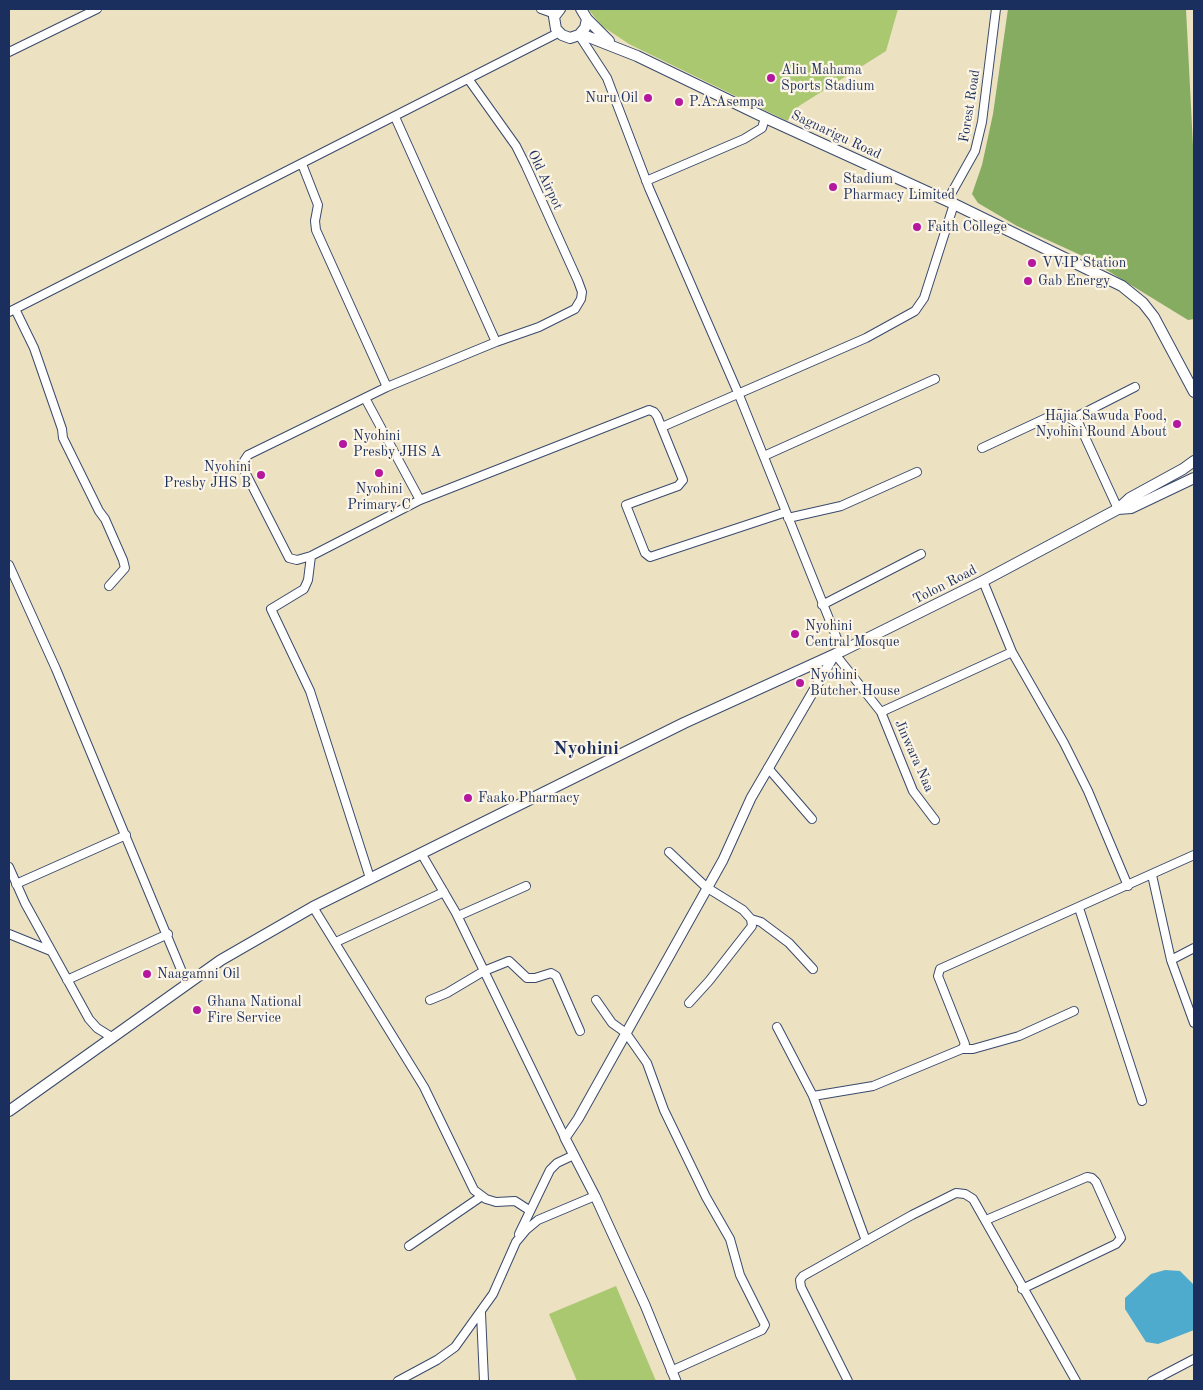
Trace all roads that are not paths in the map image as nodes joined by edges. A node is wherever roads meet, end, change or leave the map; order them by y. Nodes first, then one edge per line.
1 (97, 9) edge
2 (542, 9) edge
3 (581, 9) edge
4 (996, 9) edge
5 (558, 11) edge
6 (587, 19) junction
7 (558, 33) junction
8 (580, 35) junction
9 (612, 44) junction
10 (9, 52) edge
11 (469, 80) junction
12 (395, 117) junction
13 (766, 118) junction
14 (302, 164) junction
15 (646, 181) junction
16 (951, 202) junction
17 (12, 311) edge
18 (496, 342) junction
19 (935, 378) dead end
20 (1135, 387) dead end
21 (387, 388) junction
22 (1194, 392) edge
23 (739, 395) junction
24 (365, 398) junction
25 (1072, 418) junction
26 (662, 427) junction
27 (982, 448) dead end
28 (764, 456) junction
29 (1194, 461) edge
30 (917, 472) dead end
31 (1194, 478) edge
32 (420, 500) junction
33 (1118, 509) junction
34 (787, 515) junction
35 (921, 554) dead end
36 (311, 556) junction
37 (9, 565) edge
38 (983, 581) junction
39 (109, 586) dead end
40 (822, 605) junction
41 (1012, 652) junction
42 (839, 653) junction
43 (881, 712) junction
44 (768, 768) junction
45 (812, 819) dead end
46 (935, 820) dead end
47 (126, 835) junction
48 (421, 852) junction
49 (669, 852) dead end
50 (1194, 855) edge
51 (9, 867) edge
52 (1152, 875) junction
53 (370, 878) junction
54 (16, 884) junction
55 (526, 886) dead end
56 (1128, 886) junction
57 (706, 887) junction
58 (444, 892) junction
59 (313, 907) junction
60 (1079, 908) junction
61 (458, 916) junction
62 (751, 919) junction
63 (9, 934) edge
64 (168, 934) junction
65 (336, 942) junction
66 (1194, 948) edge
67 (51, 951) junction
68 (1171, 960) junction
69 (813, 969) dead end
70 (484, 971) junction
71 (67, 980) junction
72 (187, 984) junction
73 (430, 1000) dead end
74 (596, 1000) dead end
75 (689, 1003) dead end
76 (1074, 1011) dead end
77 (1194, 1023) edge
78 (778, 1026) dead end
79 (580, 1030) dead end
80 (626, 1032) junction
81 (113, 1038) junction
82 (962, 1049) junction
83 (812, 1096) junction
84 (1142, 1101) dead end
85 (9, 1111) edge
86 (565, 1138) junction
87 (574, 1155) junction
88 (482, 1196) junction
89 (595, 1196) junction
90 (529, 1210) junction
91 (986, 1220) junction
92 (866, 1241) junction
93 (516, 1242) junction
94 (409, 1246) dead end
95 (1022, 1289) junction
96 (481, 1313) junction
97 (1194, 1358) edge
98 (671, 1371) junction
99 (398, 1381) edge
100 (484, 1381) edge
101 (676, 1381) edge
102 (848, 1381) edge
103 (1076, 1381) edge
104 (1152, 1381) edge

1 - 10 street
2 - 5 street
3 - 6 main road, Sagnarigu Road
4 - 16 street, Forest Road
5 - 7 main road
6 - 8 main road
6 - 9 main road, Sagnarigu Road
7 - 8 main road, Sagnarigu Road
7 - 11 street
8 - 9 main road, Sagnarigu Road
8 - 15 street, Jinwara Naa
9 - 13 main road, Sagnarigu Road
11 - 12 street
11 - 18 street, Old Airpot
12 - 14 street
12 - 18 street
13 - 15 street
13 - 16 main road, Sagnarigu Road
14 - 17 street
14 - 21 street
15 - 23 street, Jinwara Naa
16 - 22 main road, Sagnarigu Road
16 - 23 street, Forest Road
17 - 39 street
18 - 21 street
19 - 28 street
20 - 25 street
21 - 24 street
23 - 26 street, Forest Road
23 - 28 street, Jinwara Naa
24 - 32 street
24 - 36 street
25 - 27 street
25 - 33 street
26 - 32 street
26 - 34 street
28 - 34 street, Jinwara Naa
29 - 33 main road
30 - 34 street
31 - 33 main road
32 - 36 street
33 - 38 main road, Tolon Road
34 - 40 street, Jinwara Naa
35 - 40 street
36 - 53 street
37 - 47 street
38 - 41 street
38 - 42 main road, Tolon Road
40 - 42 street, Jinwara Naa
41 - 43 street
41 - 56 street
42 - 43 street, Jinwara Naa
42 - 44 street
42 - 48 main road, Tolon Road
43 - 46 street, Jinwara Naa
44 - 45 street
44 - 57 street
47 - 54 street
47 - 64 street
48 - 53 main road, Tolon Road
48 - 58 street
49 - 57 street
50 - 52 street
51 - 54 street
52 - 56 street
52 - 68 street
53 - 59 main road, Tolon Road
54 - 67 street
55 - 61 street
56 - 60 street
57 - 62 street
57 - 80 street
58 - 61 street
58 - 65 street
59 - 65 street
59 - 72 main road, Tolon Road
60 - 82 street
60 - 84 street
61 - 70 street
62 - 69 street
62 - 75 street
63 - 67 street
64 - 71 street
64 - 72 street
65 - 88 street
66 - 68 street
67 - 71 street
68 - 77 street
70 - 73 street
70 - 79 street
70 - 86 street
71 - 81 street
72 - 81 main road, Tolon Road
74 - 80 street
76 - 82 street
78 - 83 street
80 - 86 street
80 - 98 street
81 - 85 main road, Tolon Road
82 - 83 street
83 - 92 street
86 - 87 street
87 - 89 street
87 - 90 street
88 - 90 street
88 - 94 street
89 - 93 street
89 - 98 street
90 - 93 street
91 - 92 street
91 - 95 street
91 - 95 street
92 - 102 street
93 - 96 street
95 - 103 street
96 - 99 street
96 - 100 street
97 - 104 street
98 - 101 street

